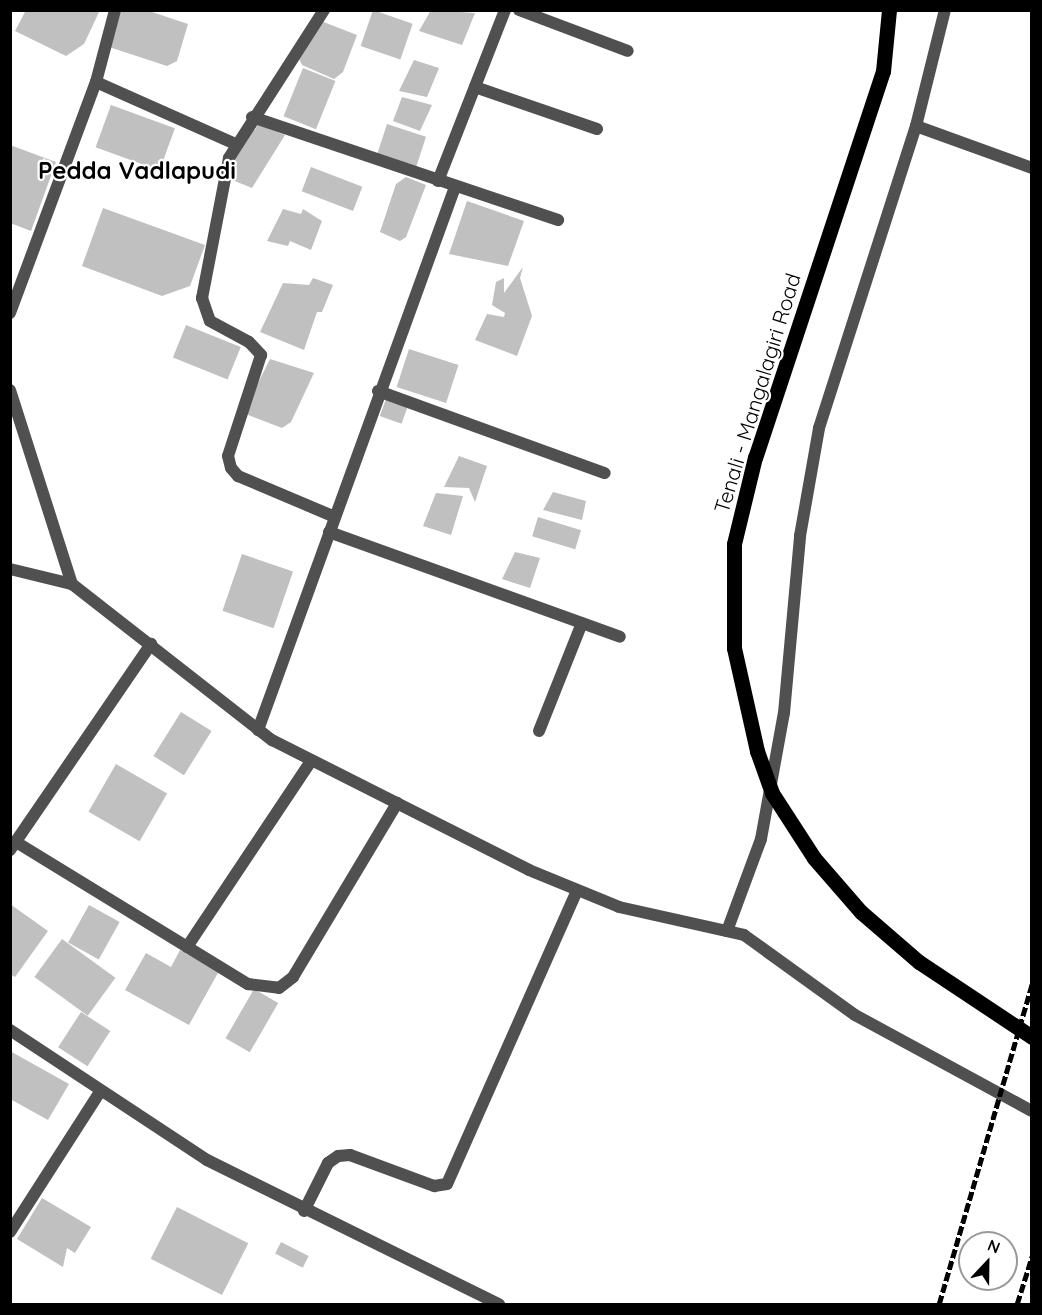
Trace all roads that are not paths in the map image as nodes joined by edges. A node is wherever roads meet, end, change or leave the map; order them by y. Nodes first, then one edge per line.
1 (115, 10) edge
2 (324, 10) edge
3 (505, 10) edge
4 (519, 10) edge
5 (889, 10) edge
6 (945, 10) edge
7 (628, 51) dead end
8 (96, 82) junction
9 (475, 87) junction
10 (252, 117) junction
11 (916, 126) junction
12 (597, 129) dead end
13 (235, 144) junction
14 (1032, 168) edge
15 (438, 181) junction
16 (455, 187) junction
17 (558, 220) dead end
18 (10, 313) edge
19 (10, 390) edge
20 (378, 390) junction
21 (605, 472) dead end
22 (335, 517) junction
23 (329, 532) junction
24 (10, 569) edge
25 (72, 584) junction
26 (582, 623) junction
27 (621, 637) dead end
28 (151, 644) junction
29 (258, 730) junction
30 (539, 731) dead end
31 (311, 760) junction
32 (398, 804) junction
33 (13, 846) edge
34 (578, 890) junction
35 (727, 931) junction
36 (187, 947) junction
37 (10, 1030) edge
38 (1032, 1037) edge
39 (100, 1092) junction
40 (1032, 1111) edge
41 (304, 1211) junction
42 (10, 1232) edge
43 (499, 1305) edge

1 - 8 street
2 - 10 street
3 - 9 street
4 - 7 street
5 - 38 main road, Tenali - Mangalagiri Road
6 - 11 street
8 - 13 street
8 - 18 street
9 - 12 street
9 - 15 street
10 - 13 street
10 - 15 street
11 - 14 street
11 - 35 street
13 - 22 street
15 - 16 street
16 - 17 street
16 - 20 street
19 - 25 street
20 - 21 street
20 - 22 street
22 - 23 street
23 - 26 street
23 - 29 street
24 - 25 street
25 - 28 street
26 - 27 street
26 - 30 street
28 - 29 street
28 - 33 street
29 - 31 street
31 - 32 street
31 - 36 street
32 - 34 street
32 - 36 street
33 - 36 street
34 - 35 street
34 - 41 street
35 - 40 street
37 - 39 street
39 - 41 street
39 - 42 street
41 - 43 street

